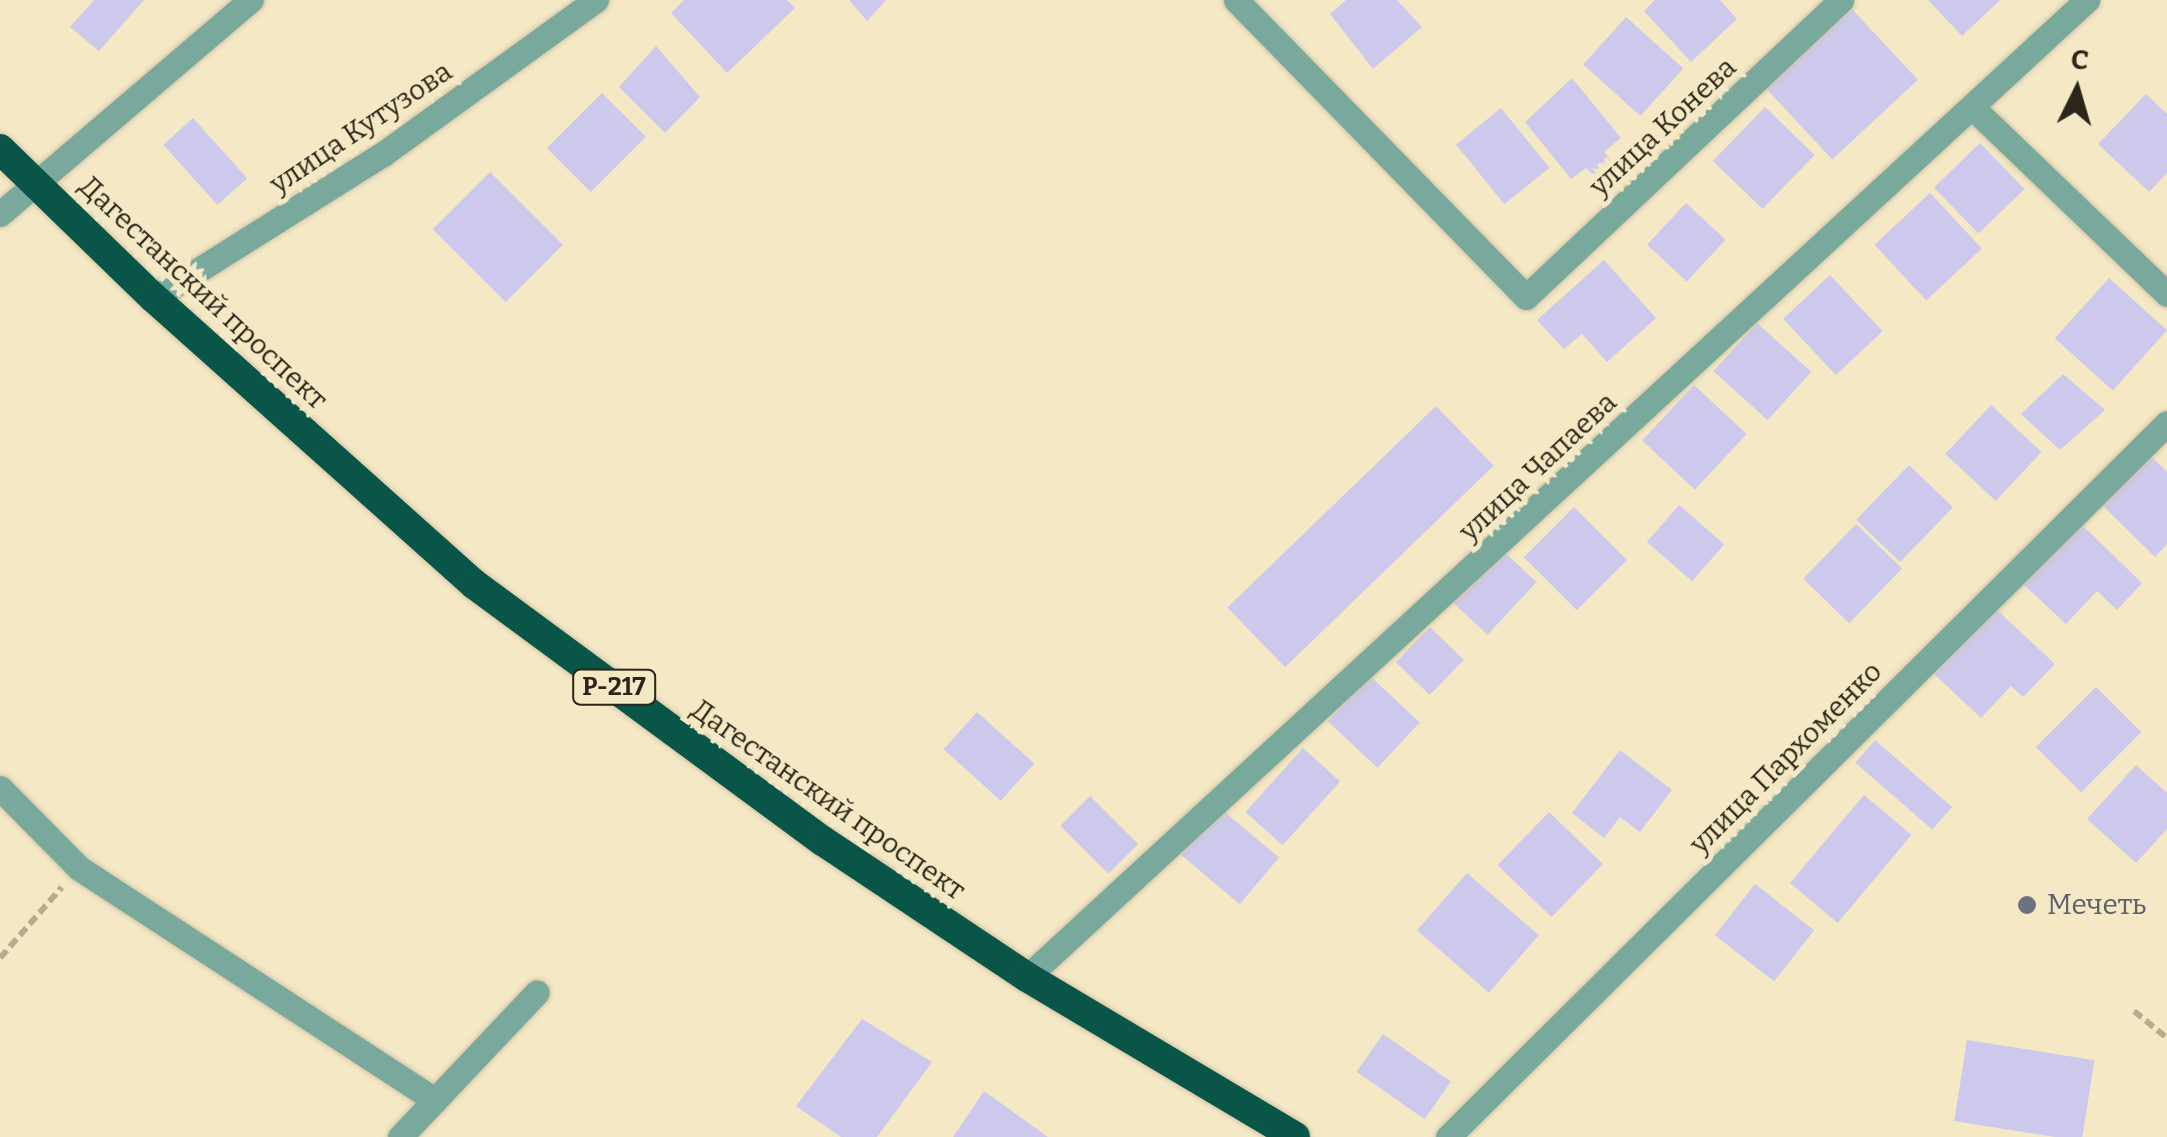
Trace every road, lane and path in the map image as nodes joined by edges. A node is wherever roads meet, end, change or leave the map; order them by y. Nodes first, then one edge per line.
1 (250, 0) edge
2 (596, 0) edge
3 (1841, 0) edge
4 (2087, 0) edge
5 (1249, 4) edge
6 (1975, 110) junction
7 (0, 149) edge
8 (36, 182) junction
9 (0, 214) edge
10 (2167, 294) edge
11 (154, 298) junction
12 (2167, 422) edge
13 (0, 788) edge
14 (79, 868) junction
15 (0, 958) edge
16 (1028, 977) junction
17 (537, 992) dead end
18 (2134, 1011) dead end
19 (2167, 1038) edge
20 (434, 1100) junction
21 (400, 1137) edge
22 (1294, 1137) edge
23 (1448, 1137) edge

1 - 8 street
2 - 11 street, улица Кутузова
3 - 5 street, улица Конева
4 - 6 street, улица Чапаева
6 - 10 street
6 - 16 street, улица Чапаева
7 - 8 highway, Дагестанский проспект / Р-217
8 - 9 street
8 - 11 highway, Дагестанский проспект / Р-217
11 - 16 highway, Дагестанский проспект / Р-217
12 - 23 street, улица Пархоменко
13 - 14 street
14 - 15 path
14 - 20 street
16 - 22 highway, Дагестанский проспект / Р-217
17 - 20 street
18 - 19 path
20 - 21 street

